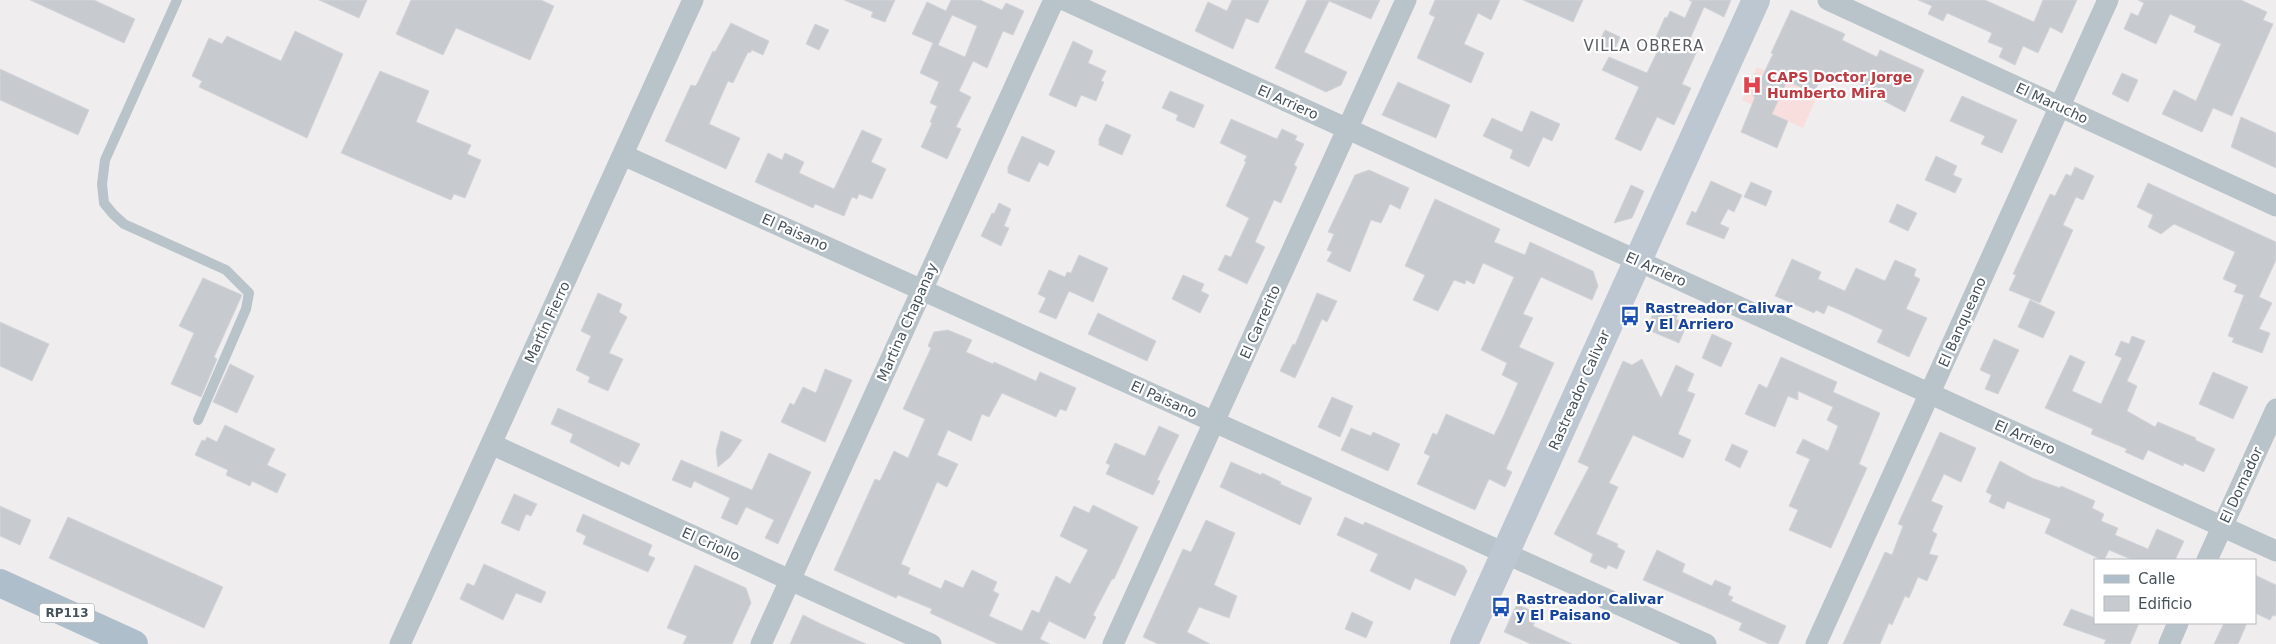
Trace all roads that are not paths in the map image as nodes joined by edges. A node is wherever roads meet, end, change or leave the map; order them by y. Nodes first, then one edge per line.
1 (177, 0) edge
2 (693, 0) edge
3 (1054, 0) edge
4 (1064, 0) edge
5 (1406, 0) edge
6 (1756, 0) edge
7 (1828, 0) edge
8 (2108, 0) edge
9 (2060, 106) junction
10 (1347, 129) junction
11 (623, 154) junction
12 (2276, 206) edge
13 (1638, 261) junction
14 (922, 290) junction
15 (1929, 394) junction
16 (2276, 409) edge
17 (198, 420) dead end
18 (1214, 422) junction
19 (491, 444) junction
20 (2222, 527) junction
21 (2276, 551) edge
22 (1505, 554) junction
23 (2207, 559) edge
24 (790, 580) junction
25 (0, 583) edge
26 (2178, 624) edge
27 (134, 644) edge
28 (400, 644) edge
29 (761, 644) edge
30 (931, 644) edge
31 (1113, 644) edge
32 (1464, 644) edge
33 (1706, 644) edge
34 (1816, 644) edge
35 (2169, 644) edge

1 - 17 lane
2 - 11 street, Martín Fierro
3 - 14 street, Martina Chapanay
4 - 10 street, El Arriero
5 - 10 street, El Carrerito
6 - 13 main road, Rastreador Calivar
7 - 9 street, El Marucho
8 - 9 street, El Banqueano
9 - 12 street, El Marucho
9 - 15 street, El Banqueano
10 - 13 street, El Arriero
10 - 18 street, El Carrerito
11 - 14 street, El Paisano
11 - 19 street, Martín Fierro
13 - 15 street, El Arriero
13 - 22 main road, Rastreador Calivar
14 - 18 street, El Paisano
14 - 24 street, Martina Chapanay
15 - 20 street, El Arriero
15 - 34 street, El Banqueano
16 - 20 street, El Domador
18 - 22 street, El Paisano
18 - 31 street, El Carrerito
19 - 24 street, El Criollo
19 - 28 street, Martín Fierro
20 - 21 street, El Arriero
20 - 23 street, El Domador
22 - 32 main road, Rastreador Calivar
22 - 33 street, El Paisano
24 - 29 street, Martina Chapanay
24 - 30 street, El Criollo
25 - 27 main road, RP113
26 - 35 street

